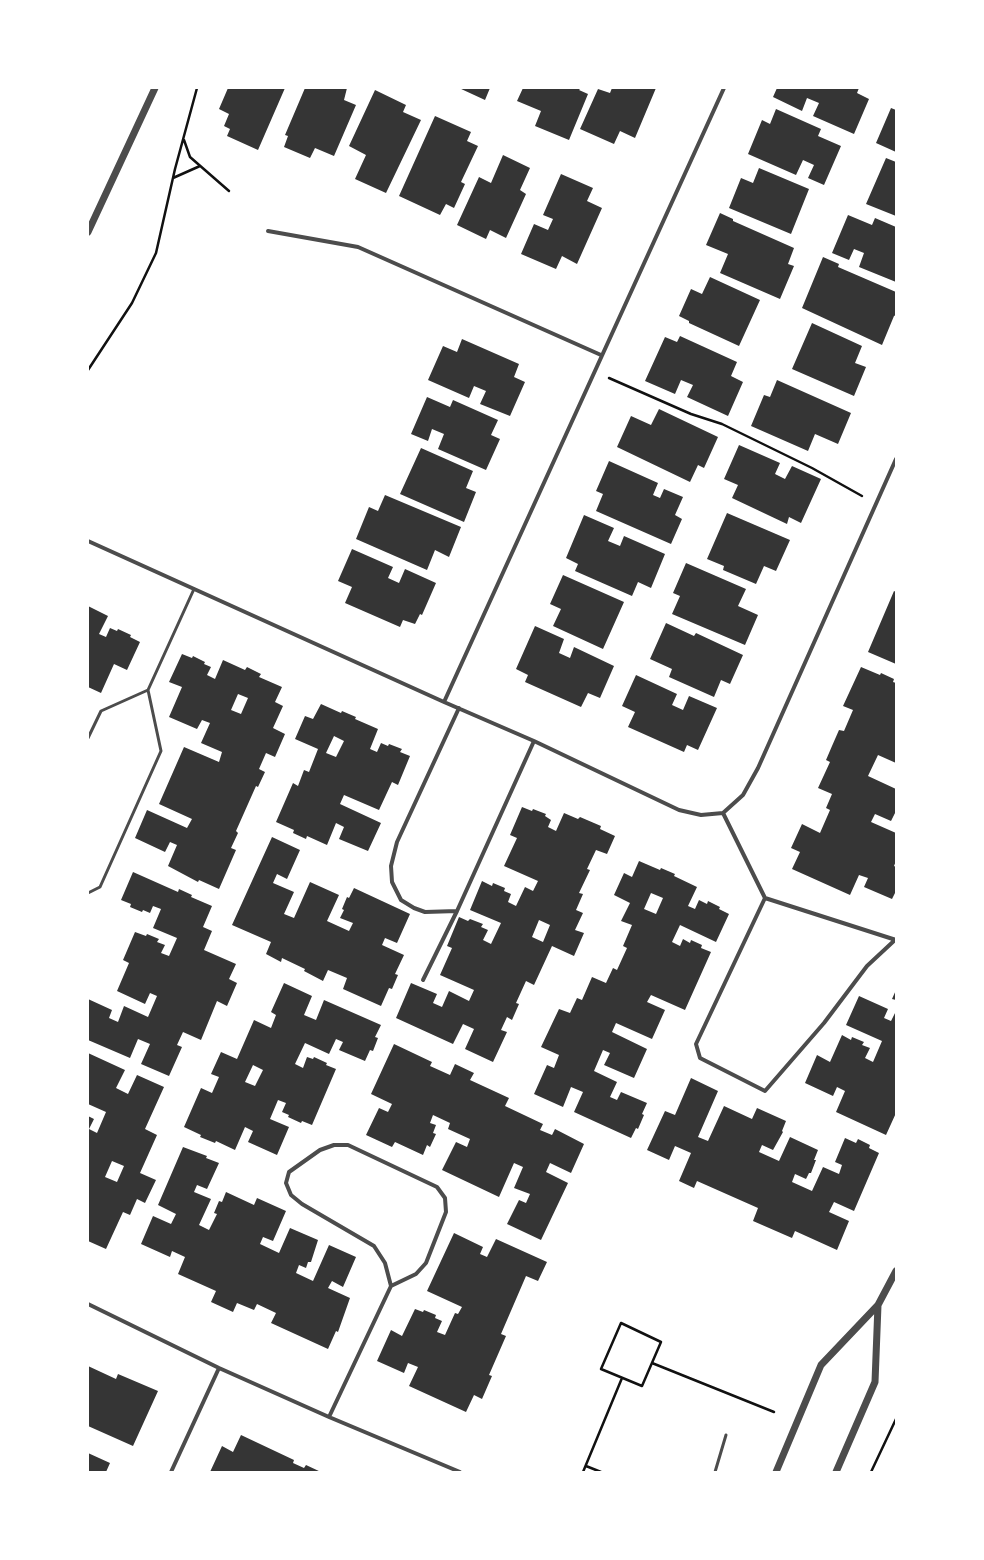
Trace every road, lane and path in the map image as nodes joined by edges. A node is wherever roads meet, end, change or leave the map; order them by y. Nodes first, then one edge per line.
1 (155, 88) edge
2 (197, 88) edge
3 (724, 88) edge
4 (183, 139) junction
5 (200, 166) junction
6 (173, 178) junction
7 (229, 191) dead end
8 (268, 231) dead end
9 (88, 232) edge
10 (601, 355) junction
11 (88, 370) edge
12 (594, 371) junction
13 (896, 459) edge
14 (876, 504) junction
15 (88, 541) edge
16 (194, 589) junction
17 (148, 690) junction
18 (444, 702) junction
19 (459, 708) junction
20 (88, 738) edge
21 (534, 741) junction
22 (723, 813) junction
23 (88, 893) edge
24 (765, 898) junction
25 (457, 911) junction
26 (896, 940) edge
27 (423, 980) dead end
28 (896, 1271) edge
29 (391, 1286) junction
30 (88, 1304) edge
31 (878, 1305) junction
32 (652, 1362) junction
33 (219, 1368) junction
34 (622, 1378) junction
35 (774, 1412) dead end
36 (329, 1417) junction
37 (896, 1419) edge
38 (726, 1434) dead end
39 (586, 1466) junction
40 (171, 1472) edge
41 (460, 1472) edge
42 (583, 1472) edge
43 (601, 1472) edge
44 (715, 1472) edge
45 (776, 1472) edge
46 (836, 1472) edge
47 (871, 1472) edge

1 - 9 street
2 - 4 path
3 - 10 street
4 - 5 path
4 - 6 path
5 - 6 path
5 - 7 path
6 - 11 path
8 - 10 street
10 - 12 street
12 - 14 path
12 - 18 street
13 - 14 street
14 - 22 street
15 - 16 street
16 - 17 lane
16 - 18 street
17 - 20 lane
17 - 23 lane
18 - 19 street
19 - 21 street
19 - 25 street
21 - 22 street
21 - 25 street
22 - 24 street
24 - 26 street
24 - 26 street
25 - 27 street
28 - 31 street
29 - 29 street
29 - 36 street
30 - 33 street
31 - 45 street
31 - 46 street
32 - 34 path
32 - 34 path
32 - 35 path
33 - 36 street
33 - 40 street
34 - 39 path
36 - 41 street
37 - 47 path
38 - 44 lane
39 - 42 path
39 - 43 path

